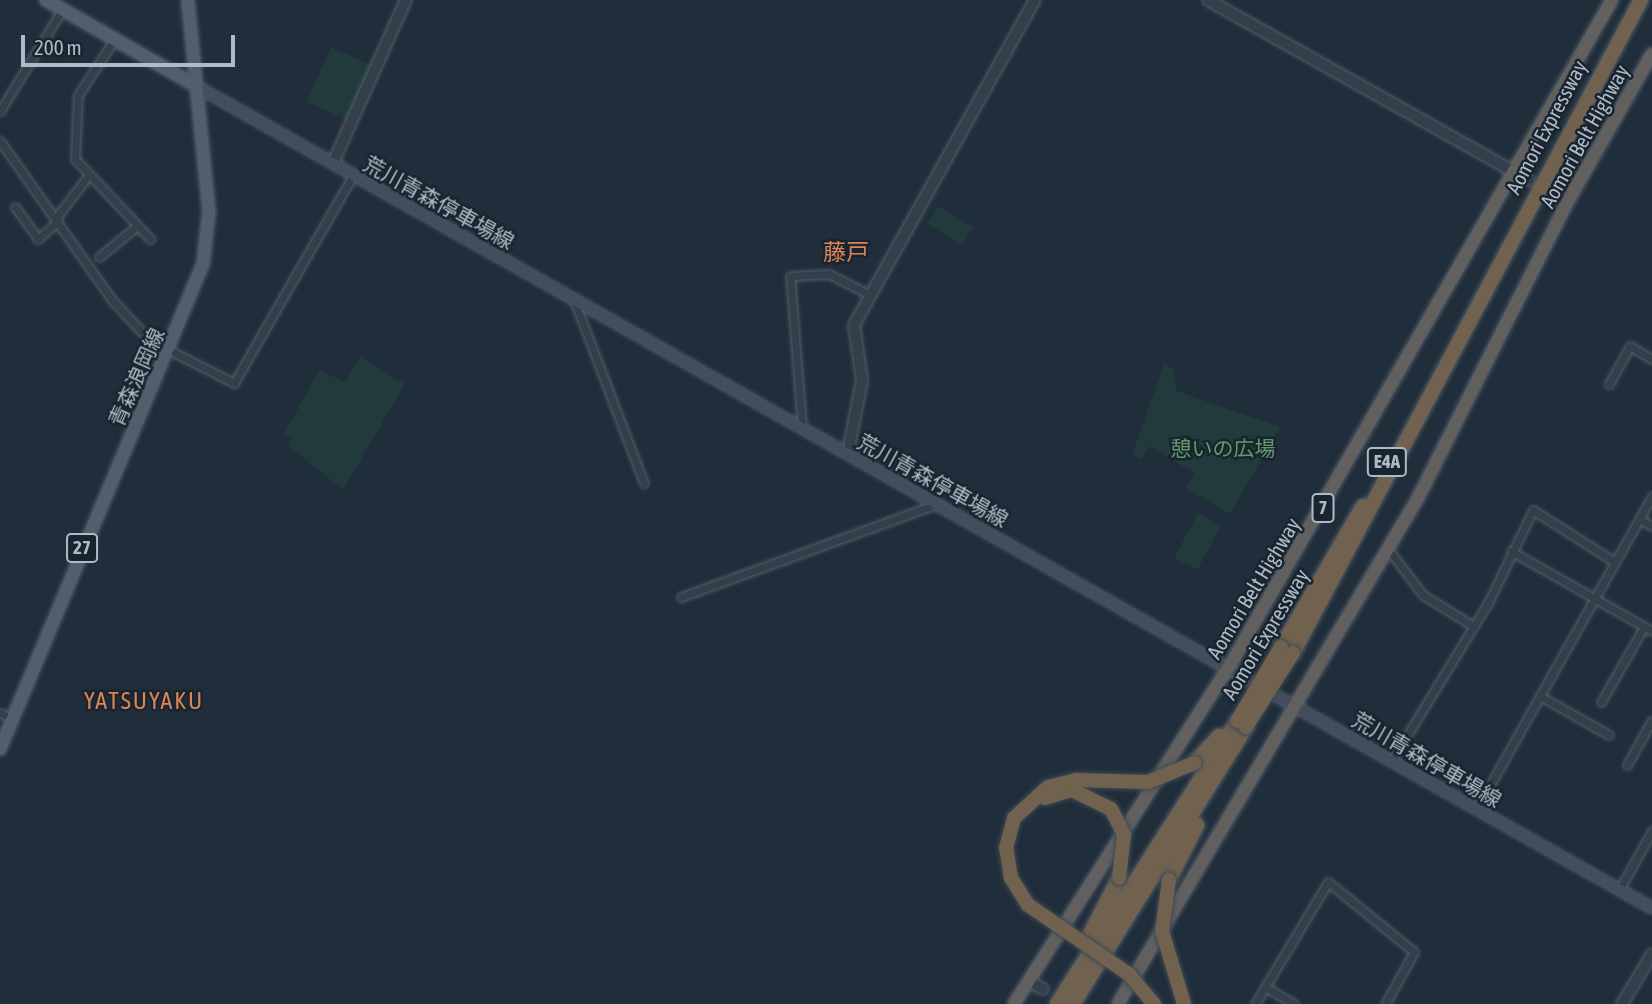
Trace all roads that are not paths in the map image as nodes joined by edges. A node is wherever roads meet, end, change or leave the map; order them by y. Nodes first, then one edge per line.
1 (46, 0) edge
2 (188, 0) edge
3 (406, 0) edge
4 (1035, 0) edge
5 (1208, 0) edge
6 (1612, 0) edge
7 (1641, 0) edge
8 (62, 10) junction
9 (114, 40) junction
10 (1652, 54) edge
11 (196, 86) junction
12 (0, 111) edge
13 (0, 141) edge
14 (333, 163) junction
15 (1515, 173) junction
16 (353, 175) junction
17 (88, 176) junction
18 (1529, 180) dead end
19 (1547, 190) dead end
20 (1568, 201) junction
21 (15, 206) dead end
22 (57, 220) junction
23 (137, 226) junction
24 (150, 239) dead end
25 (99, 257) dead end
26 (870, 295) junction
27 (574, 300) junction
28 (167, 354) junction
29 (1652, 359) edge
30 (1609, 384) dead end
31 (802, 427) junction
32 (848, 453) junction
33 (644, 483) dead end
34 (1652, 496) edge
35 (937, 504) junction
36 (1639, 519) junction
37 (1652, 526) edge
38 (1388, 549) junction
39 (1511, 551) junction
40 (1615, 562) junction
41 (681, 597) dead end
42 (1595, 598) junction
43 (1474, 626) junction
44 (1644, 627) junction
45 (1652, 631) edge
46 (1287, 654) junction
47 (1228, 667) junction
48 (1540, 696) junction
49 (1601, 702) dead end
50 (1297, 706) junction
51 (6, 716) edge
52 (1241, 724) junction
53 (1651, 724) edge
54 (1609, 735) dead end
55 (0, 749) edge
56 (1392, 760) junction
57 (1627, 765) dead end
58 (1476, 810) junction
59 (1652, 831) edge
60 (1619, 890) junction
61 (1652, 908) edge
62 (1652, 954) edge
63 (1028, 981) junction
64 (1265, 987) junction
65 (1043, 989) dead end
66 (1014, 1004) edge
67 (1055, 1004) edge
68 (1073, 1004) edge
69 (1118, 1004) edge
70 (1154, 1004) edge
71 (1164, 1004) edge
72 (1184, 1004) edge
73 (1255, 1004) edge
74 (1295, 1004) edge
75 (1385, 1004) edge
76 (1622, 1004) edge

1 - 8 main road
2 - 11 main road, 青森浪岡線 / 27
3 - 14 street
4 - 26 street
5 - 15 street
6 - 15 highway, Aomori Belt Highway / 7
7 - 46 highway, Aomori Expressway / E4A
8 - 9 main road
8 - 12 street
9 - 11 main road
9 - 17 street
10 - 20 highway, Aomori Belt Highway
11 - 14 main road, 荒川青森停車場線
11 - 28 main road, 青森浪岡線 / 27
13 - 22 street
14 - 16 main road, 荒川青森停車場線
15 - 18 street
15 - 47 highway, Aomori Belt Highway / 7
16 - 27 main road, 荒川青森停車場線
16 - 28 street
17 - 22 street
17 - 23 street
19 - 20 street
20 - 38 highway, Aomori Belt Highway
21 - 22 street
22 - 28 street
23 - 24 street
23 - 25 street
26 - 31 street
26 - 32 street
27 - 31 main road, 荒川青森停車場線
27 - 33 street
28 - 51 main road, 青森浪岡線 / 27
29 - 30 street
31 - 32 main road, 荒川青森停車場線
32 - 35 main road, 荒川青森停車場線
34 - 36 street
35 - 41 street
35 - 47 main road, 荒川青森停車場線
36 - 37 street
36 - 40 street
38 - 43 street
38 - 50 highway, Aomori Belt Highway
39 - 40 street
39 - 42 street
39 - 43 street
40 - 42 street
42 - 44 street
42 - 48 street
43 - 56 street
44 - 45 street
44 - 49 street
46 - 52 highway, Aomori Expressway / E4A, bridge
46 - 52 highway, Aomori Expressway / E4A, bridge
47 - 50 main road, 荒川青森停車場線
47 - 63 highway, Aomori Belt Highway / 7
48 - 54 street
48 - 58 street
50 - 56 main road, 荒川青森停車場線
50 - 69 highway, Aomori Belt Highway
51 - 55 main road, 青森浪岡線 / 27
52 - 67 highway, Aomori Expressway / E4A
52 - 68 highway, Aomori Expressway / E4A
52 - 70 highway, bridge
52 - 72 highway, bridge
53 - 57 street
56 - 58 main road, 荒川青森停車場線
58 - 60 main road, 荒川青森停車場線
59 - 60 street
60 - 61 main road, 荒川青森停車場線
62 - 76 street
63 - 65 street
63 - 66 highway, Aomori Belt Highway / 7
64 - 73 street
64 - 74 street
64 - 75 street
67 - 71 highway, bridge

